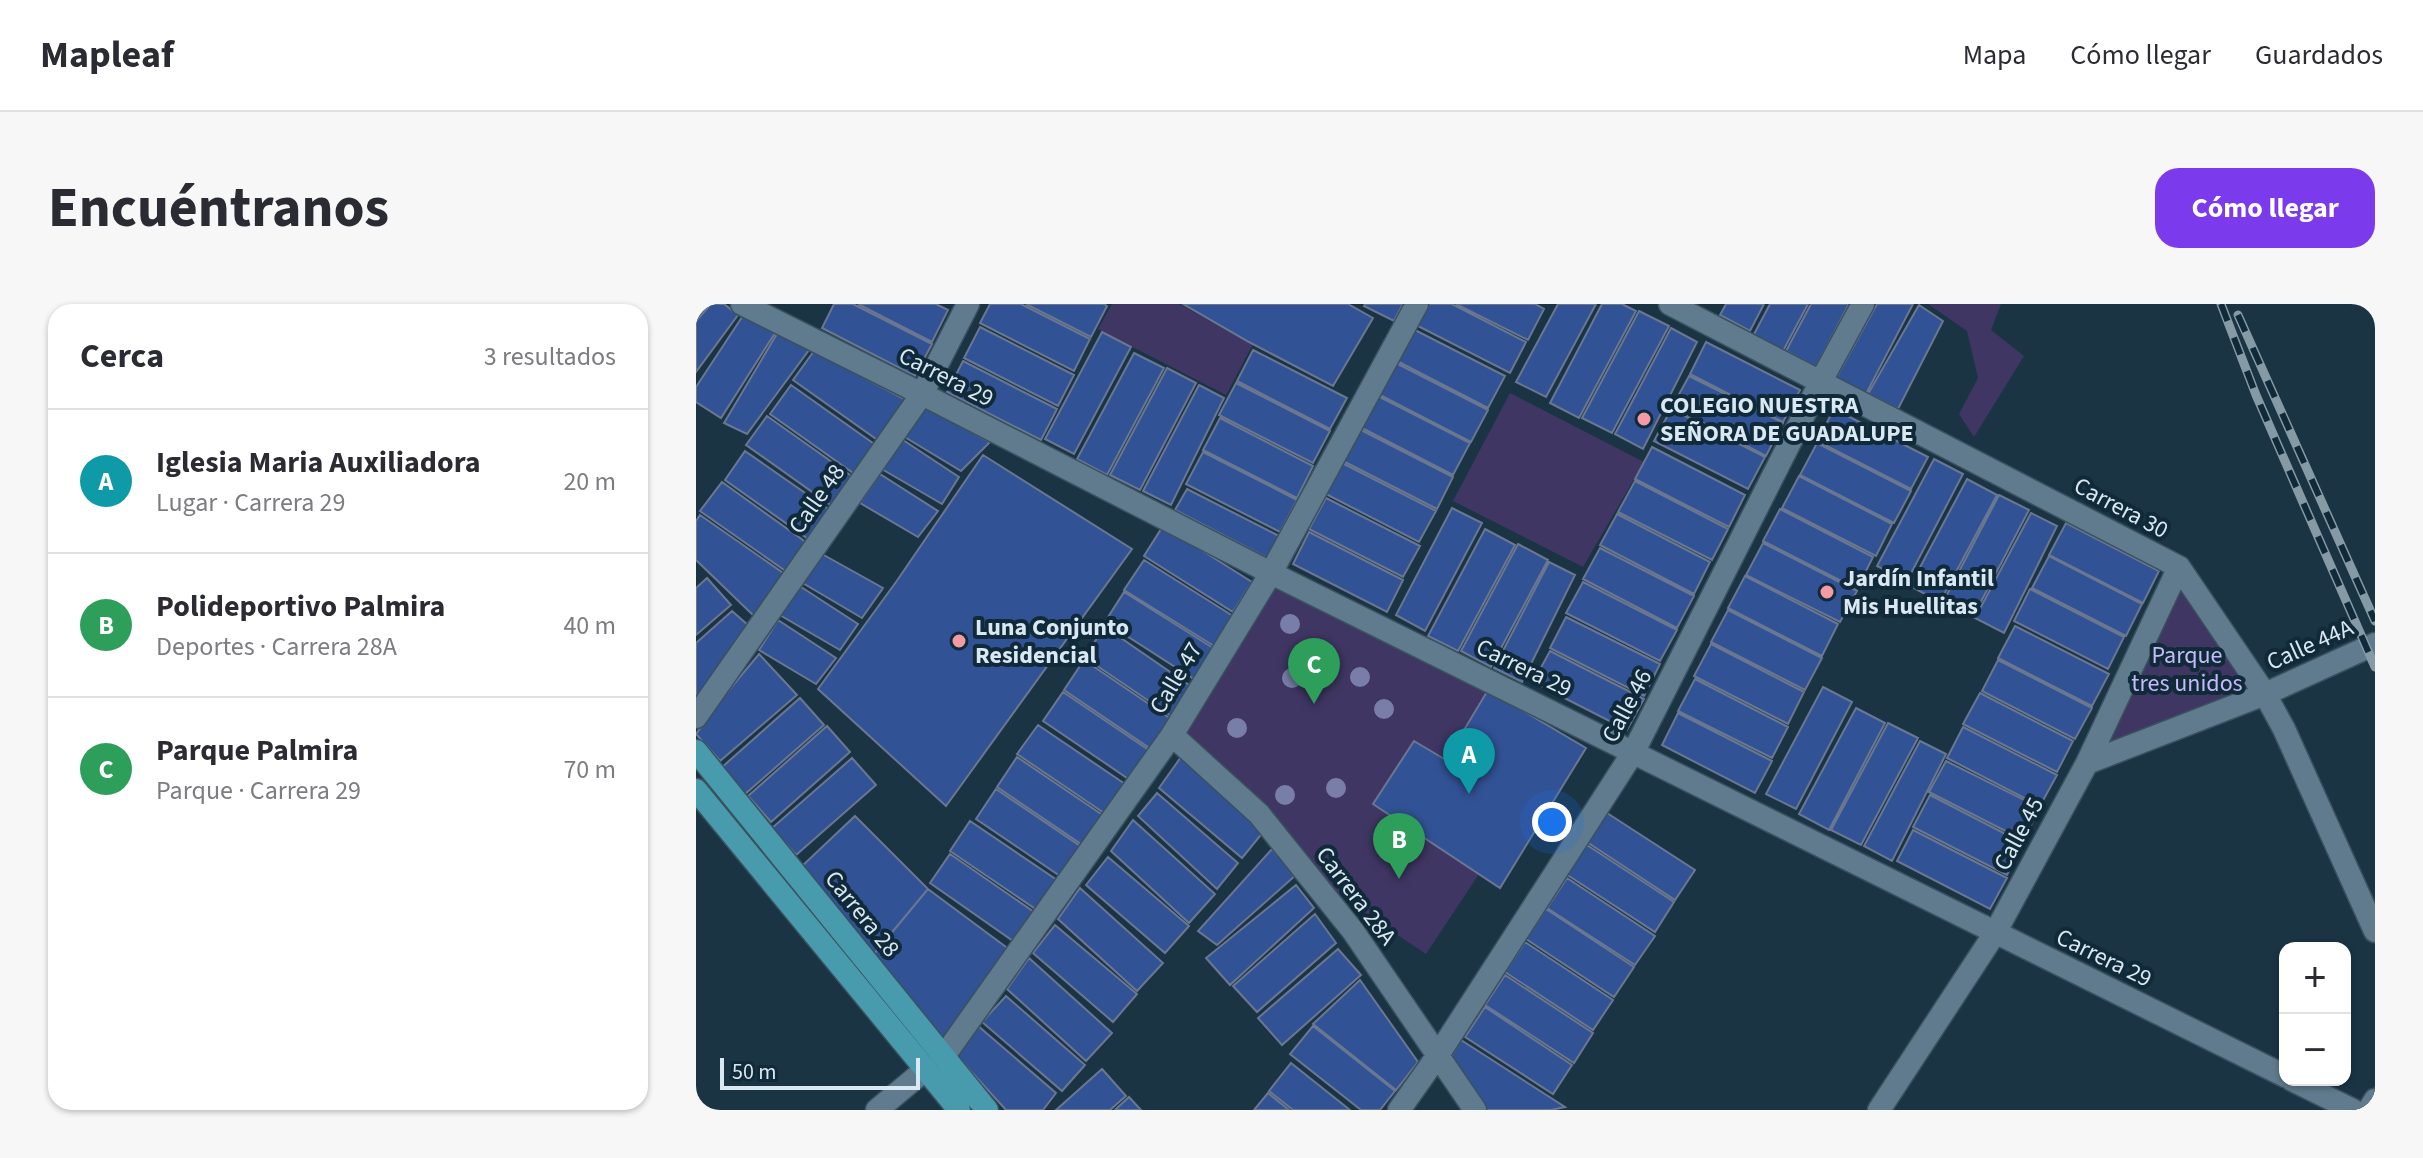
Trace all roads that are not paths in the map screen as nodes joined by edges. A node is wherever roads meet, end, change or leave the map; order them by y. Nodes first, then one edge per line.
1 (742, 304) edge
2 (968, 304) edge
3 (1417, 304) edge
4 (1670, 304) edge
5 (1863, 304) edge
6 (1821, 381) junction
7 (922, 394) junction
8 (2179, 567) junction
9 (1271, 573) junction
10 (2375, 644) edge
11 (2265, 694) junction
12 (696, 717) edge
13 (1172, 735) junction
14 (696, 751) edge
15 (1634, 751) junction
16 (2087, 763) junction
17 (696, 790) edge
18 (2375, 931) edge
19 (1995, 933) junction
20 (1438, 1055) junction
21 (935, 1063) junction
22 (2279, 1073) edge
23 (2304, 1086) edge
24 (2375, 1100) edge
25 (877, 1110) edge
26 (959, 1110) edge
27 (987, 1110) edge
28 (1399, 1110) edge
29 (1475, 1110) edge
30 (1879, 1110) edge
31 (2353, 1110) edge
32 (2369, 1110) edge

1 - 7 street, Carrera 29
2 - 7 street, Calle 48
3 - 9 street, Calle 47
4 - 6 street, Carrera 30
5 - 6 street, Calle 46
6 - 8 street, Carrera 30
6 - 15 street, Calle 46
7 - 9 street, Carrera 29
7 - 12 street, Calle 48
8 - 11 street, Carrera 30
8 - 16 street, Calle 45
9 - 13 street, Calle 47
9 - 15 street, Carrera 29
10 - 11 street, Calle 44A
11 - 16 street, Calle 44A
11 - 18 street, Carrera 30
13 - 20 street, Carrera 28A
13 - 21 street, Calle 47
14 - 21 main road, Carrera 28
15 - 19 street, Carrera 29
15 - 20 street, Calle 46
16 - 19 street, Calle 45
17 - 21 main road, Carrera 28
19 - 22 street, Carrera 29
19 - 30 street, Calle 45
20 - 28 street, Calle 46
20 - 29 street, Carrera 28A
21 - 25 street, Calle 47
21 - 26 main road, Carrera 28
21 - 27 main road, Carrera 28
23 - 31 street
24 - 32 street

